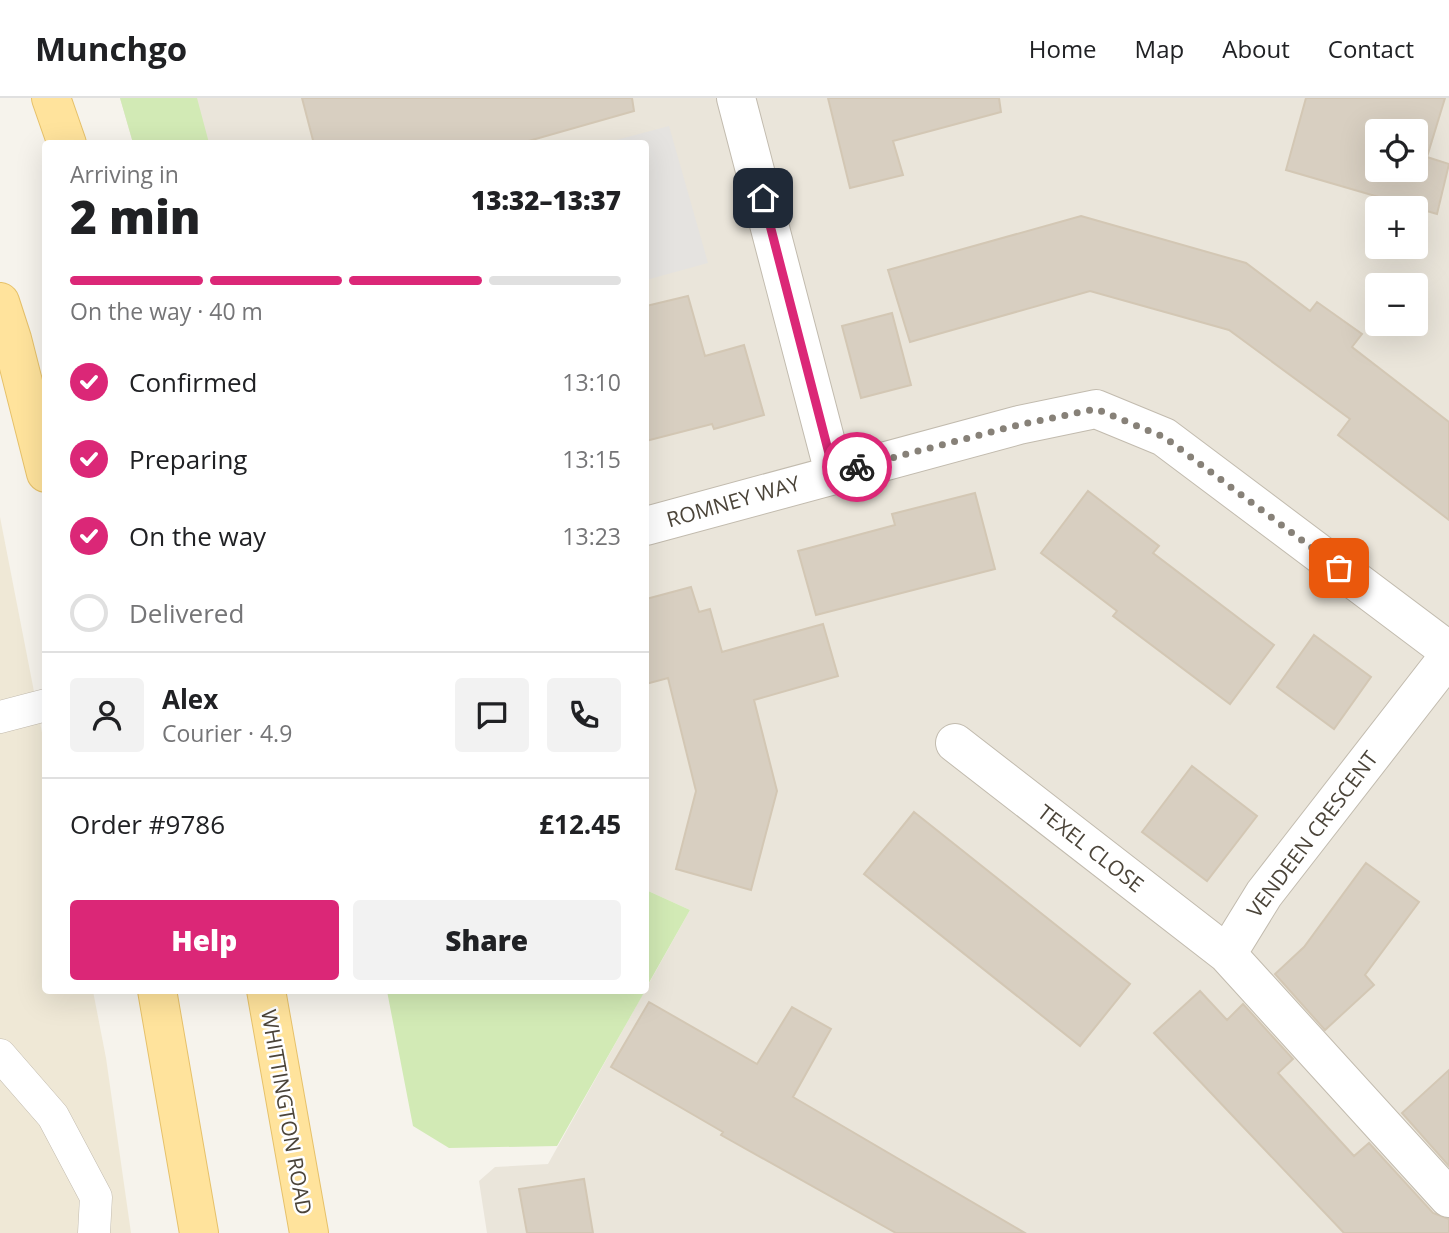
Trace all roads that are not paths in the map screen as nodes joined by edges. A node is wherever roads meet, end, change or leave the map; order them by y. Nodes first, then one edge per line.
1 (51, 98) edge
2 (736, 98) edge
3 (66, 140) edge
4 (0, 302) edge
5 (42, 458) edge
6 (834, 473) junction
7 (649, 525) edge
8 (1449, 651) edge
9 (1449, 656) edge
10 (42, 706) edge
11 (0, 717) edge
12 (955, 743) dead end
13 (1227, 954) junction
14 (158, 994) edge
15 (267, 994) edge
16 (0, 1055) edge
17 (1449, 1198) edge
18 (94, 1233) edge
19 (199, 1233) edge
20 (309, 1233) edge

1 - 3 main road
2 - 6 street
4 - 5 main road
6 - 7 street, ROMNEY WAY
6 - 8 street, ROMNEY WAY
9 - 13 street, VENDEEN CRESCENT
10 - 11 lane
12 - 13 street, TEXEL CLOSE
13 - 17 street
14 - 19 main road
15 - 20 main road, WHITTINGTON ROAD
16 - 18 lane

